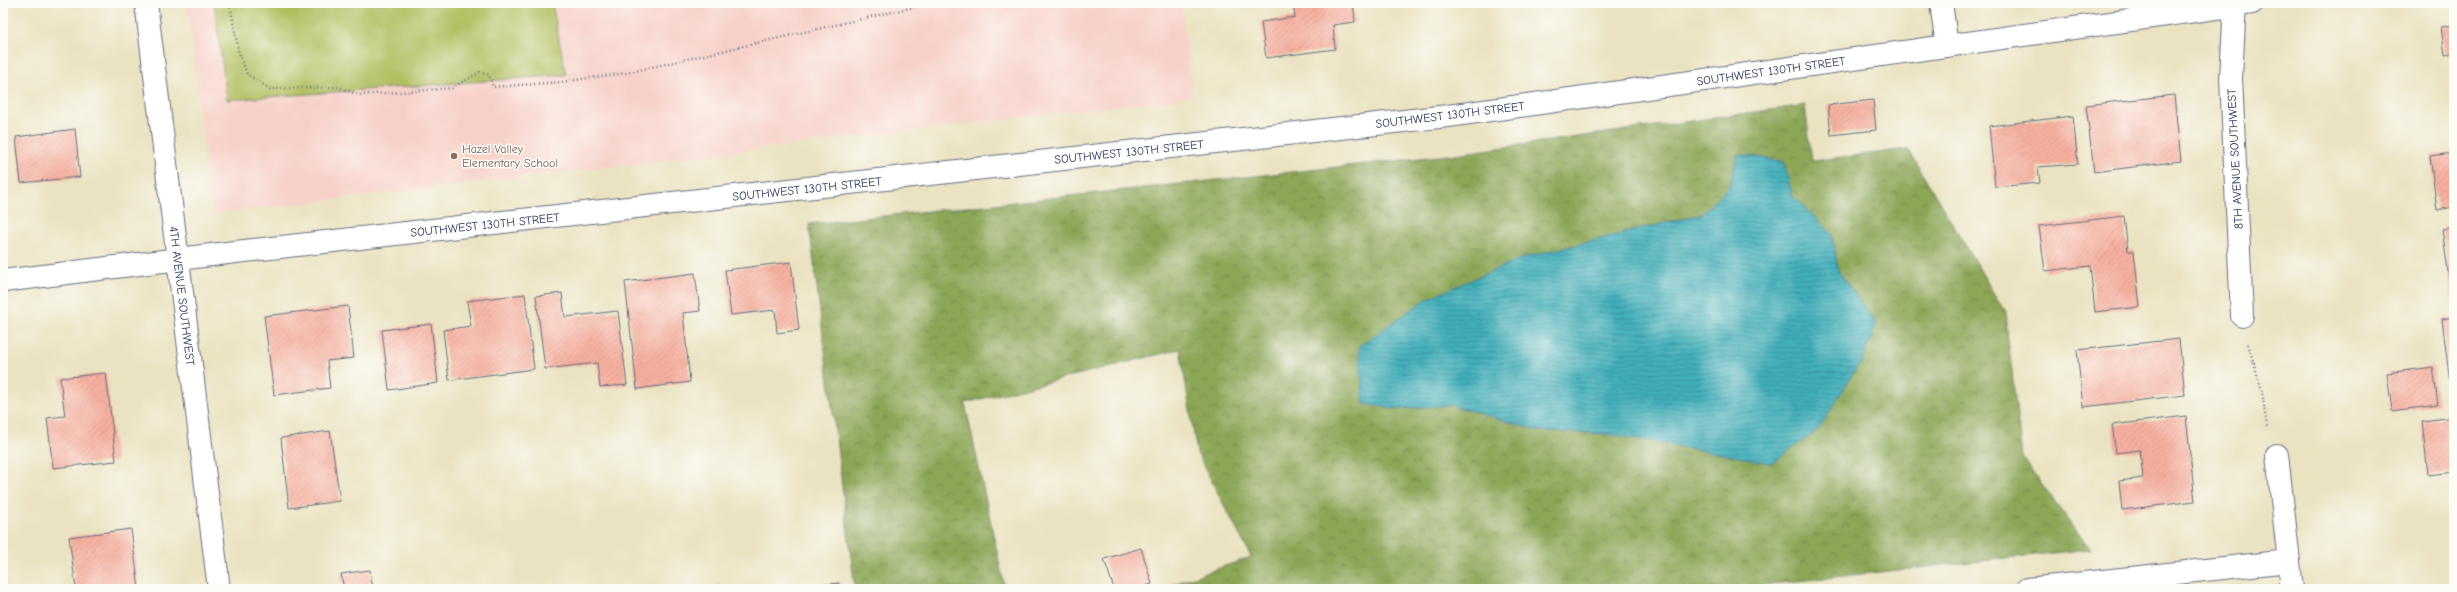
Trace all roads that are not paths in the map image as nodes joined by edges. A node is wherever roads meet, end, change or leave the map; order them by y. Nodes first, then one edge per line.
1 (146, 3) edge
2 (1941, 3) edge
3 (2241, 4) edge
4 (1947, 46) junction
5 (178, 260) junction
6 (3, 281) edge
7 (2242, 316) road end
8 (2277, 455) road end
9 (2289, 561) junction
10 (219, 589) edge
11 (2027, 589) edge
12 (2292, 589) edge

1 - 5 street, 4TH AVENUE SOUTHWEST
2 - 4 street
3 - 4 street, SOUTHWEST 130TH STREET
3 - 7 street, 8TH AVENUE SOUTHWEST
4 - 5 street, SOUTHWEST 130TH STREET
5 - 6 street, SOUTHWEST 130TH STREET
5 - 10 street, 4TH AVENUE SOUTHWEST
8 - 9 street
9 - 11 street
9 - 12 street

